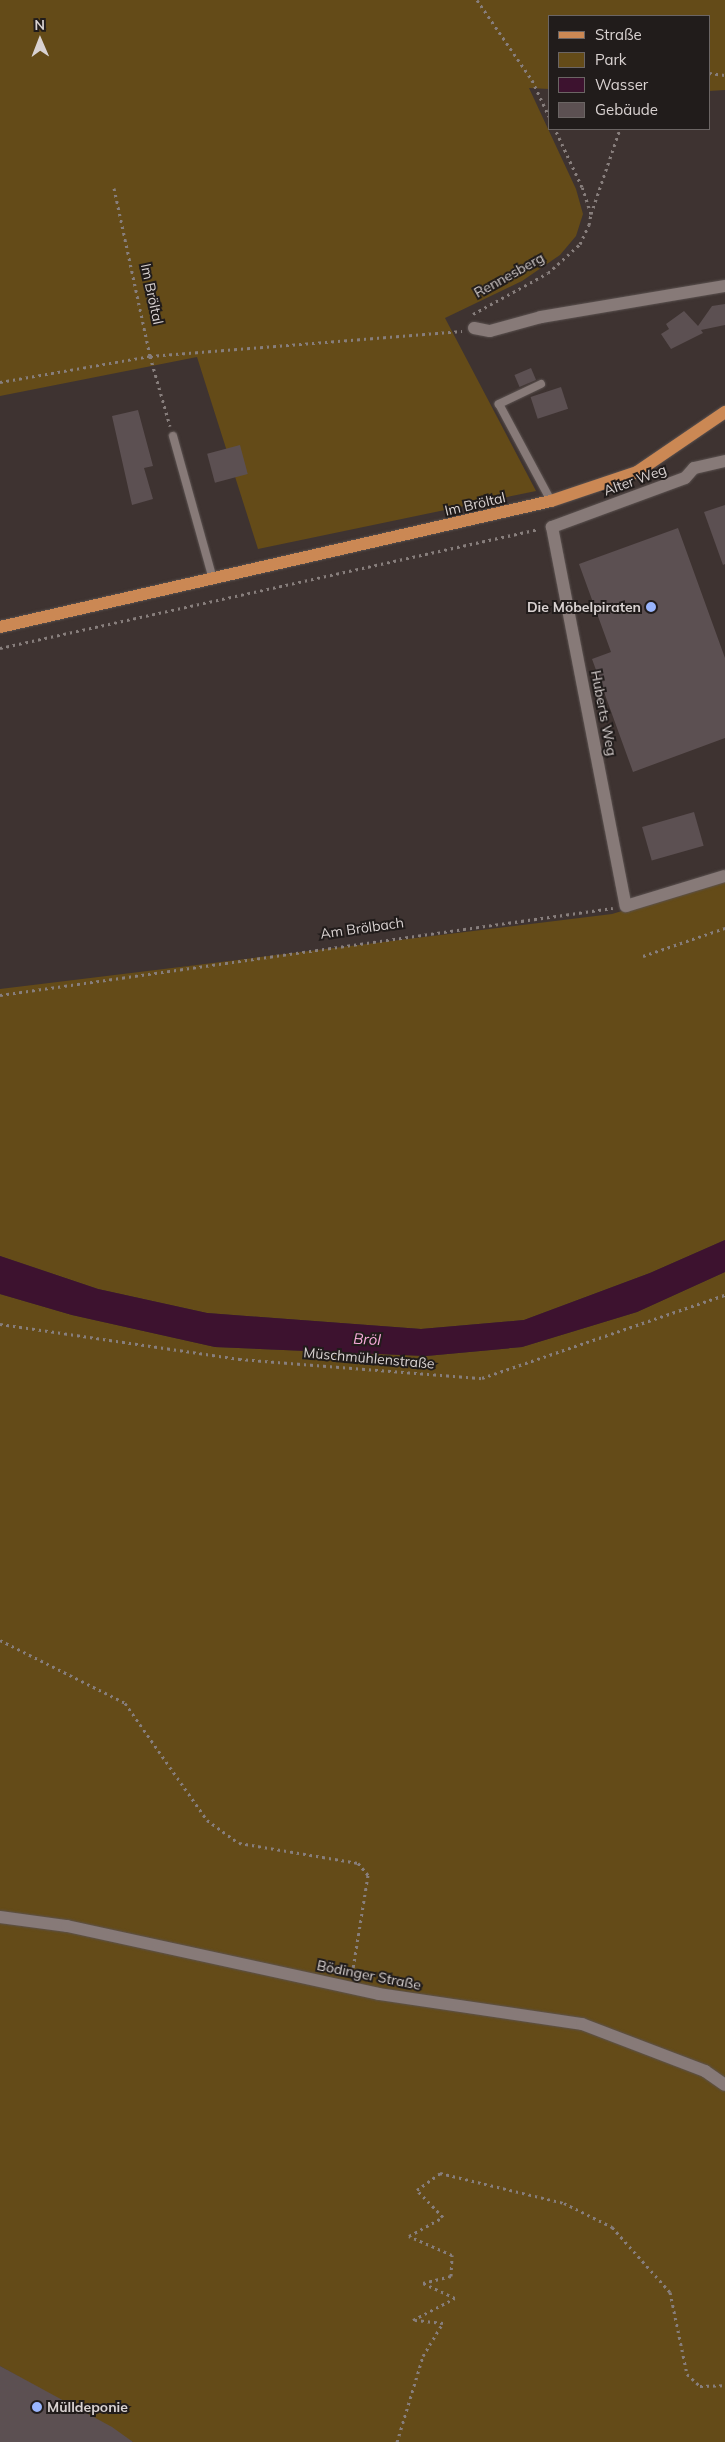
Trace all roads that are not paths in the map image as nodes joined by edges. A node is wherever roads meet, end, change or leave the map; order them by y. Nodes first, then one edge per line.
1 (725, 286) edge
2 (474, 328) road end
3 (541, 384) dead end
4 (725, 412) edge
5 (173, 436) road end
6 (725, 461) edge
7 (551, 501) junction
8 (552, 527) joint
9 (213, 579) junction
10 (0, 627) edge
11 (725, 876) edge
12 (0, 1917) edge
13 (725, 2085) edge

1 - 2 street
3 - 7 lane
4 - 7 main road, Im Bröltal
5 - 9 lane
6 - 8 street, Alter Weg
7 - 9 main road, Im Bröltal
8 - 11 street, Huberts Weg
9 - 10 main road, Im Bröltal
12 - 13 street, Bödinger Straße

